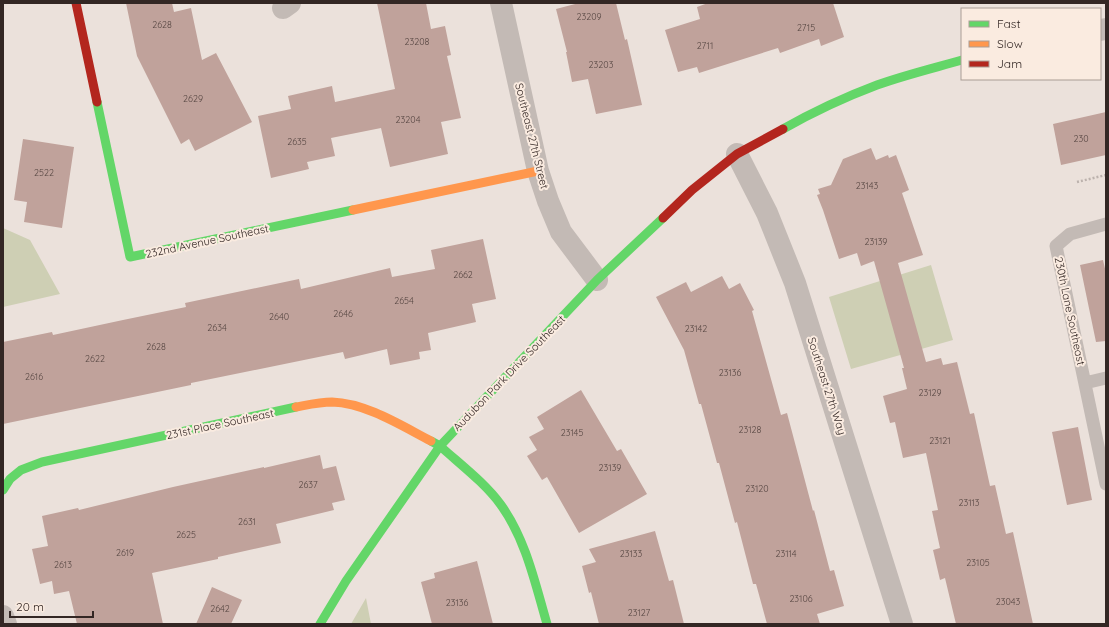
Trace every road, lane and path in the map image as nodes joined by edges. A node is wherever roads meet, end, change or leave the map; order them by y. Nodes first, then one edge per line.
1 (76, 3) edge
2 (501, 3) edge
3 (961, 60) edge
4 (737, 154) junction
5 (538, 171) junction
6 (1106, 175) edge
7 (1077, 182) dead end
8 (1106, 224) edge
9 (597, 280) junction
10 (1106, 378) edge
11 (1085, 383) junction
12 (440, 446) junction
13 (1106, 484) edge
14 (3, 490) edge
15 (3, 616) edge
16 (6, 624) edge
17 (320, 624) edge
18 (547, 624) edge
19 (902, 624) edge

1 - 5 street, 232nd Avenue Southeast
2 - 5 street, Southeast 27th Street
3 - 4 street, Audubon Park Drive Southeast
4 - 9 street, Audubon Park Drive Southeast
4 - 19 street, Southeast 27th Way
5 - 9 street, Southeast 27th Street
6 - 7 path
8 - 11 lane, 230th Lane Southeast
9 - 12 street, Audubon Park Drive Southeast
10 - 11 lane
11 - 13 lane, 230th Lane Southeast
12 - 14 street, 231st Place Southeast
12 - 17 street, Audubon Park Drive Southeast
12 - 18 street, 231st Place Southeast
15 - 16 street

